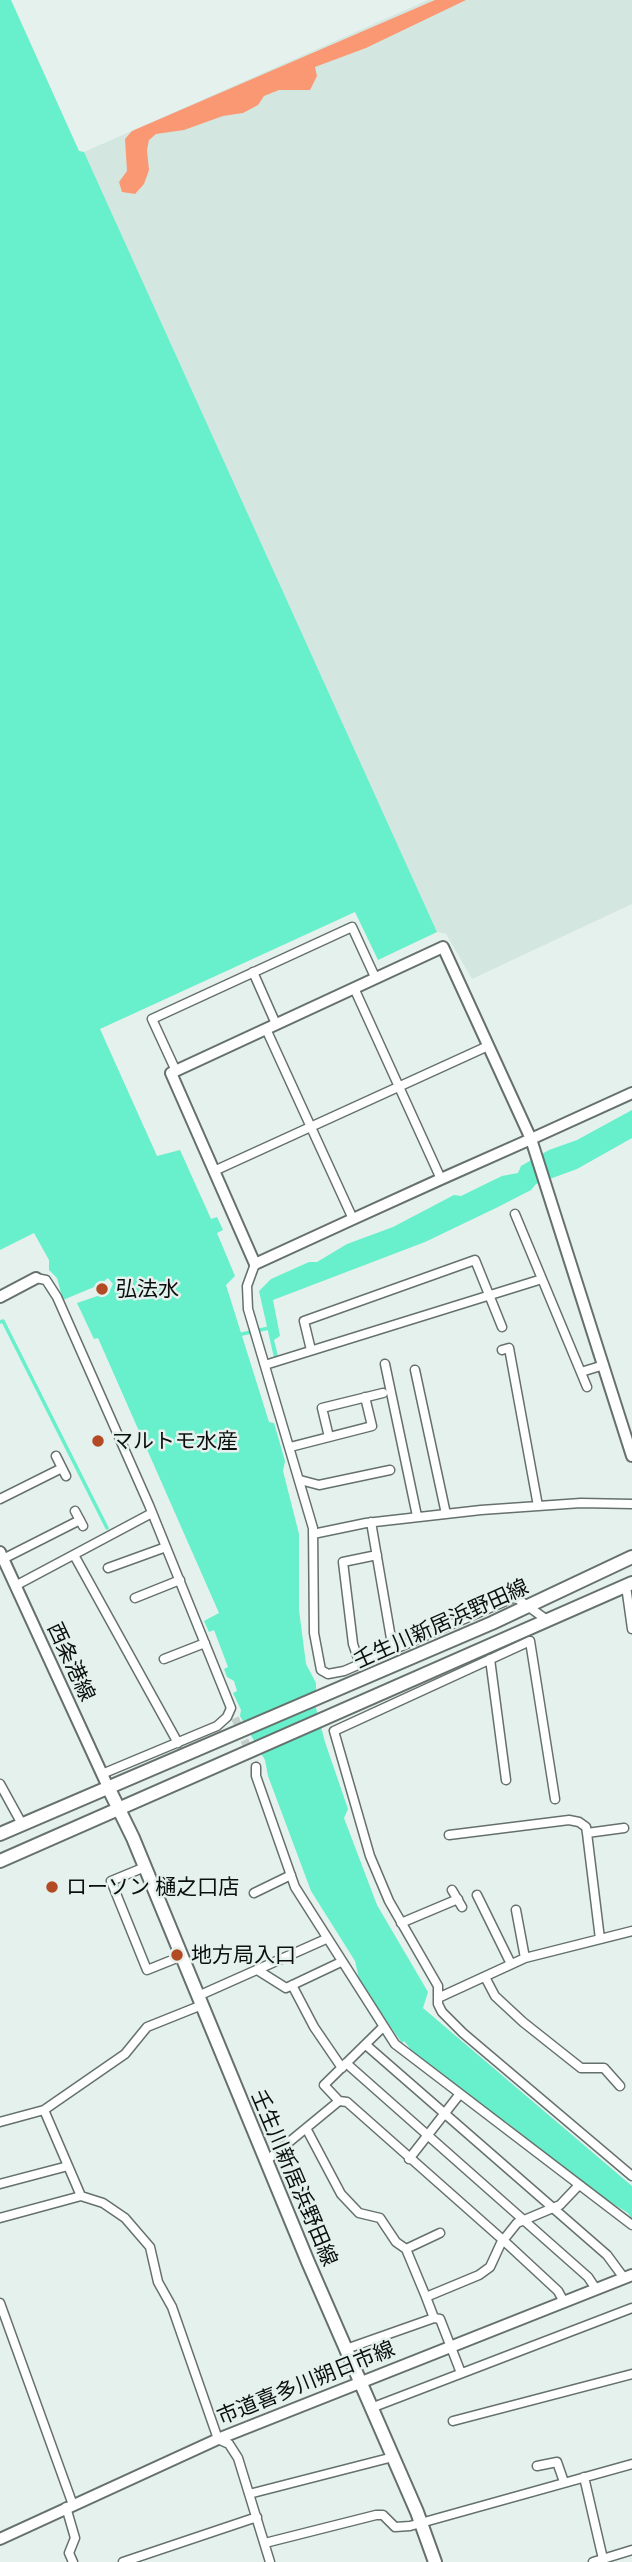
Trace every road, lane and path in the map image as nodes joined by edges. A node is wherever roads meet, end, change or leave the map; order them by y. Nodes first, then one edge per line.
1 (253, 972) junction
2 (375, 977) junction
3 (354, 988) junction
4 (271, 1027) junction
5 (488, 1046) junction
6 (176, 1071) junction
7 (398, 1087) junction
8 (632, 1093) edge
9 (310, 1127) junction
10 (533, 1144) junction
11 (214, 1171) junction
12 (440, 1179) junction
13 (516, 1214) dead end
14 (352, 1219) junction
15 (255, 1264) junction
16 (36, 1278) joint
17 (542, 1279) junction
18 (490, 1294) junction
19 (0, 1297) edge
20 (502, 1327) dead end
21 (502, 1349) dead end
22 (311, 1350) junction
23 (386, 1364) dead end
24 (265, 1365) junction
25 (604, 1366) junction
26 (415, 1370) dead end
27 (581, 1372) junction
28 (587, 1387) dead end
29 (383, 1393) dead end
30 (365, 1397) junction
31 (329, 1437) junction
32 (290, 1447) junction
33 (632, 1455) edge
34 (56, 1456) dead end
35 (390, 1470) dead end
36 (300, 1480) junction
37 (0, 1499) edge
38 (632, 1504) edge
39 (538, 1506) junction
40 (152, 1513) junction
41 (446, 1514) junction
42 (417, 1516) junction
43 (79, 1519) dead end
44 (371, 1522) junction
45 (313, 1534) junction
46 (166, 1547) junction
47 (1, 1555) edge
48 (74, 1555) junction
49 (377, 1555) junction
50 (632, 1557) edge
51 (108, 1568) dead end
52 (180, 1580) junction
53 (629, 1585) edge
54 (15, 1586) junction
55 (135, 1598) dead end
56 (527, 1607) junction
57 (547, 1620) junction
58 (492, 1623) junction
59 (632, 1629) edge
60 (205, 1643) junction
61 (503, 1646) junction
62 (393, 1650) junction
63 (164, 1659) dead end
64 (490, 1659) junction
65 (360, 1664) junction
66 (231, 1708) junction
67 (235, 1718) tunnel mouth
68 (178, 1743) junction
69 (256, 1767) tunnel mouth
70 (102, 1774) junction
71 (506, 1780) dead end
72 (0, 1784) edge
73 (108, 1787) junction
74 (555, 1799) dead end
75 (117, 1808) junction
76 (22, 1824) junction
77 (624, 1828) dead end
78 (587, 1833) junction
79 (0, 1834) edge
80 (449, 1835) dead end
81 (0, 1861) edge
82 (145, 1867) junction
83 (291, 1875) junction
84 (452, 1889) dead end
85 (254, 1893) dead end
86 (477, 1895) dead end
87 (516, 1910) dead end
88 (401, 1923) junction
89 (632, 1931) edge
90 (326, 1939) junction
91 (600, 1939) junction
92 (182, 1956) junction
93 (525, 1958) junction
94 (341, 1962) junction
95 (511, 1964) junction
96 (259, 1971) junction
97 (485, 1977) junction
98 (292, 1985) junction
99 (438, 1998) junction
100 (200, 2001) junction
101 (383, 2027) junction
102 (366, 2045) junction
103 (344, 2065) junction
104 (620, 2086) dead end
105 (459, 2095) junction
106 (339, 2101) junction
107 (44, 2110) junction
108 (445, 2114) junction
109 (0, 2123) edge
110 (306, 2128) junction
111 (428, 2138) junction
112 (409, 2159) junction
113 (266, 2161) junction
114 (68, 2165) junction
115 (632, 2176) edge
116 (0, 2184) edge
117 (579, 2185) junction
118 (81, 2196) junction
119 (553, 2209) junction
120 (0, 2218) edge
121 (521, 2221) junction
122 (632, 2225) edge
123 (440, 2233) dead end
124 (503, 2240) junction
125 (406, 2249) junction
126 (628, 2276) edge
127 (596, 2289) junction
128 (426, 2297) junction
129 (564, 2301) junction
130 (0, 2303) edge
131 (632, 2308) edge
132 (434, 2318) junction
133 (451, 2345) junction
134 (345, 2349) junction
135 (461, 2373) junction
136 (632, 2374) edge
137 (359, 2381) junction
138 (371, 2408) junction
139 (453, 2421) dead end
140 (218, 2439) junction
141 (393, 2458) junction
142 (632, 2464) edge
143 (537, 2466) dead end
144 (584, 2477) junction
145 (564, 2482) junction
146 (250, 2494) junction
147 (69, 2506) junction
148 (257, 2517) junction
149 (421, 2523) junction
150 (0, 2539) edge
151 (265, 2543) junction
152 (632, 2550) edge
153 (603, 2559) junction
154 (73, 2562) edge
155 (123, 2562) edge
156 (271, 2562) edge
157 (435, 2562) edge
158 (593, 2562) edge

1 - 2 street
1 - 4 street
1 - 6 street
2 - 3 street
2 - 5 street
3 - 4 street
3 - 7 street
4 - 6 street
4 - 9 street
5 - 7 street
5 - 10 street
6 - 11 street
7 - 9 street
7 - 12 street
8 - 10 street
9 - 11 street
9 - 14 street
10 - 12 street
10 - 25 street
11 - 15 street
12 - 14 street
13 - 17 street
14 - 15 street
15 - 24 street
16 - 19 street
16 - 40 street
17 - 18 street
17 - 27 street
18 - 20 street
18 - 22 street
18 - 22 street
21 - 39 street
22 - 24 street
23 - 42 street
24 - 32 street
25 - 27 street
25 - 33 street
26 - 41 street
27 - 28 street
29 - 30 street
30 - 31 street
30 - 31 street
31 - 32 street
32 - 36 street
34 - 37 street
35 - 36 street
36 - 45 street
38 - 39 street
39 - 41 street
40 - 46 street
40 - 48 street
41 - 42 street
42 - 44 street
43 - 47 street
44 - 45 street
44 - 49 street
45 - 65 street
46 - 51 street
46 - 52 street
47 - 54 street, 西条港線
48 - 54 street
48 - 68 street
49 - 62 street
49 - 65 street
50 - 56 main road, 壬生川新居浜野田線
52 - 55 street
52 - 60 street
53 - 57 main road, 壬生川新居浜野田線
53 - 59 street
54 - 70 street, 西条港線
56 - 57 street
56 - 58 main road, 壬生川新居浜野田線
56 - 62 street
57 - 61 main road, 壬生川新居浜野田線
58 - 61 street
58 - 73 main road, 壬生川新居浜野田線
60 - 63 street
60 - 66 street
61 - 64 street
61 - 74 street
61 - 75 main road, 壬生川新居浜野田線
62 - 65 street
64 - 71 street
64 - 88 street
66 - 67 street
66 - 68 street
68 - 70 street
69 - 83 street
70 - 73 street, 西条港線
72 - 76 street
73 - 75 main road, 壬生川新居浜野田線
73 - 76 main road, 壬生川新居浜野田線
75 - 81 main road, 壬生川新居浜野田線
75 - 82 main road, 壬生川新居浜野田線
76 - 79 main road, 壬生川新居浜野田線
77 - 78 street
78 - 80 street
78 - 91 street
82 - 92 main road, 壬生川新居浜野田線
82 - 92 street
83 - 85 street
83 - 90 street
84 - 88 street
86 - 95 street
87 - 93 street
88 - 99 street
89 - 91 street
90 - 94 street
90 - 96 street
91 - 93 street
92 - 100 main road, 壬生川新居浜野田線
93 - 95 street
94 - 98 street
94 - 101 street
95 - 97 street
96 - 98 street
96 - 100 street
97 - 99 street
97 - 104 street
98 - 103 street
99 - 115 street
100 - 107 street
100 - 113 main road, 壬生川新居浜野田線
101 - 102 street
101 - 105 street
102 - 103 street
102 - 108 street
103 - 106 street
103 - 111 street
105 - 108 street
105 - 117 street
106 - 110 street
106 - 112 street
107 - 109 street
107 - 114 street
108 - 111 street
108 - 119 street
110 - 113 street
110 - 125 street
111 - 112 street
111 - 121 street
112 - 124 street
113 - 134 main road, 壬生川新居浜野田線
114 - 116 street
114 - 118 street
117 - 119 street
117 - 122 street
118 - 120 street
118 - 140 street
119 - 121 street
119 - 126 street
121 - 124 street
121 - 127 street
123 - 125 street
124 - 128 street
124 - 129 street
125 - 128 street
126 - 127 street, 市道喜多川朔日市線
127 - 129 street, 市道喜多川朔日市線
128 - 132 street
129 - 133 street, 市道喜多川朔日市線
130 - 147 street
131 - 135 street
132 - 133 street
132 - 134 street
133 - 135 street
133 - 137 street, 市道喜多川朔日市線
134 - 137 main road, 壬生川新居浜野田線
135 - 138 street
136 - 139 street
137 - 138 main road, 壬生川新居浜野田線
137 - 140 street, 市道喜多川朔日市線
138 - 141 main road, 壬生川新居浜野田線
140 - 146 street
140 - 147 street, 市道喜多川朔日市線
141 - 146 street
141 - 149 main road, 壬生川新居浜野田線
142 - 144 street
143 - 145 street
144 - 145 street
144 - 153 street
145 - 149 street
146 - 148 street
147 - 150 street, 市道喜多川朔日市線
147 - 154 street
148 - 151 street
148 - 155 street
149 - 151 street
149 - 157 main road, 壬生川新居浜野田線
151 - 156 street
152 - 153 street
153 - 158 street

